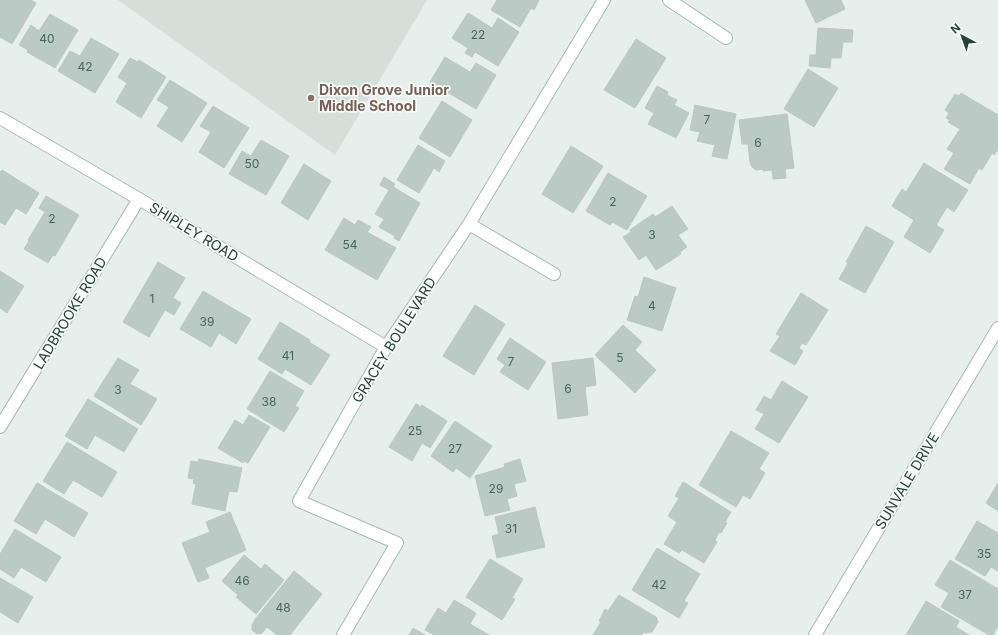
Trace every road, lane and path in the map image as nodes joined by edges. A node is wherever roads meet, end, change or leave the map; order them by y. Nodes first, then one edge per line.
1 (604, 0) edge
2 (669, 0) edge
3 (726, 38) dead end
4 (0, 118) edge
5 (139, 199) junction
6 (469, 224) junction
7 (554, 274) dead end
8 (998, 328) edge
9 (386, 348) junction
10 (0, 427) edge
11 (343, 635) edge
12 (815, 635) edge

1 - 6 street, GRACEY BOULEVARD
2 - 3 street
4 - 5 street, SHIPLEY ROAD
5 - 9 street, SHIPLEY ROAD
5 - 10 street, LADBROOKE ROAD
6 - 7 street
6 - 9 street, GRACEY BOULEVARD
8 - 12 street, SUNVALE DRIVE
9 - 11 street, GRACEY BOULEVARD

